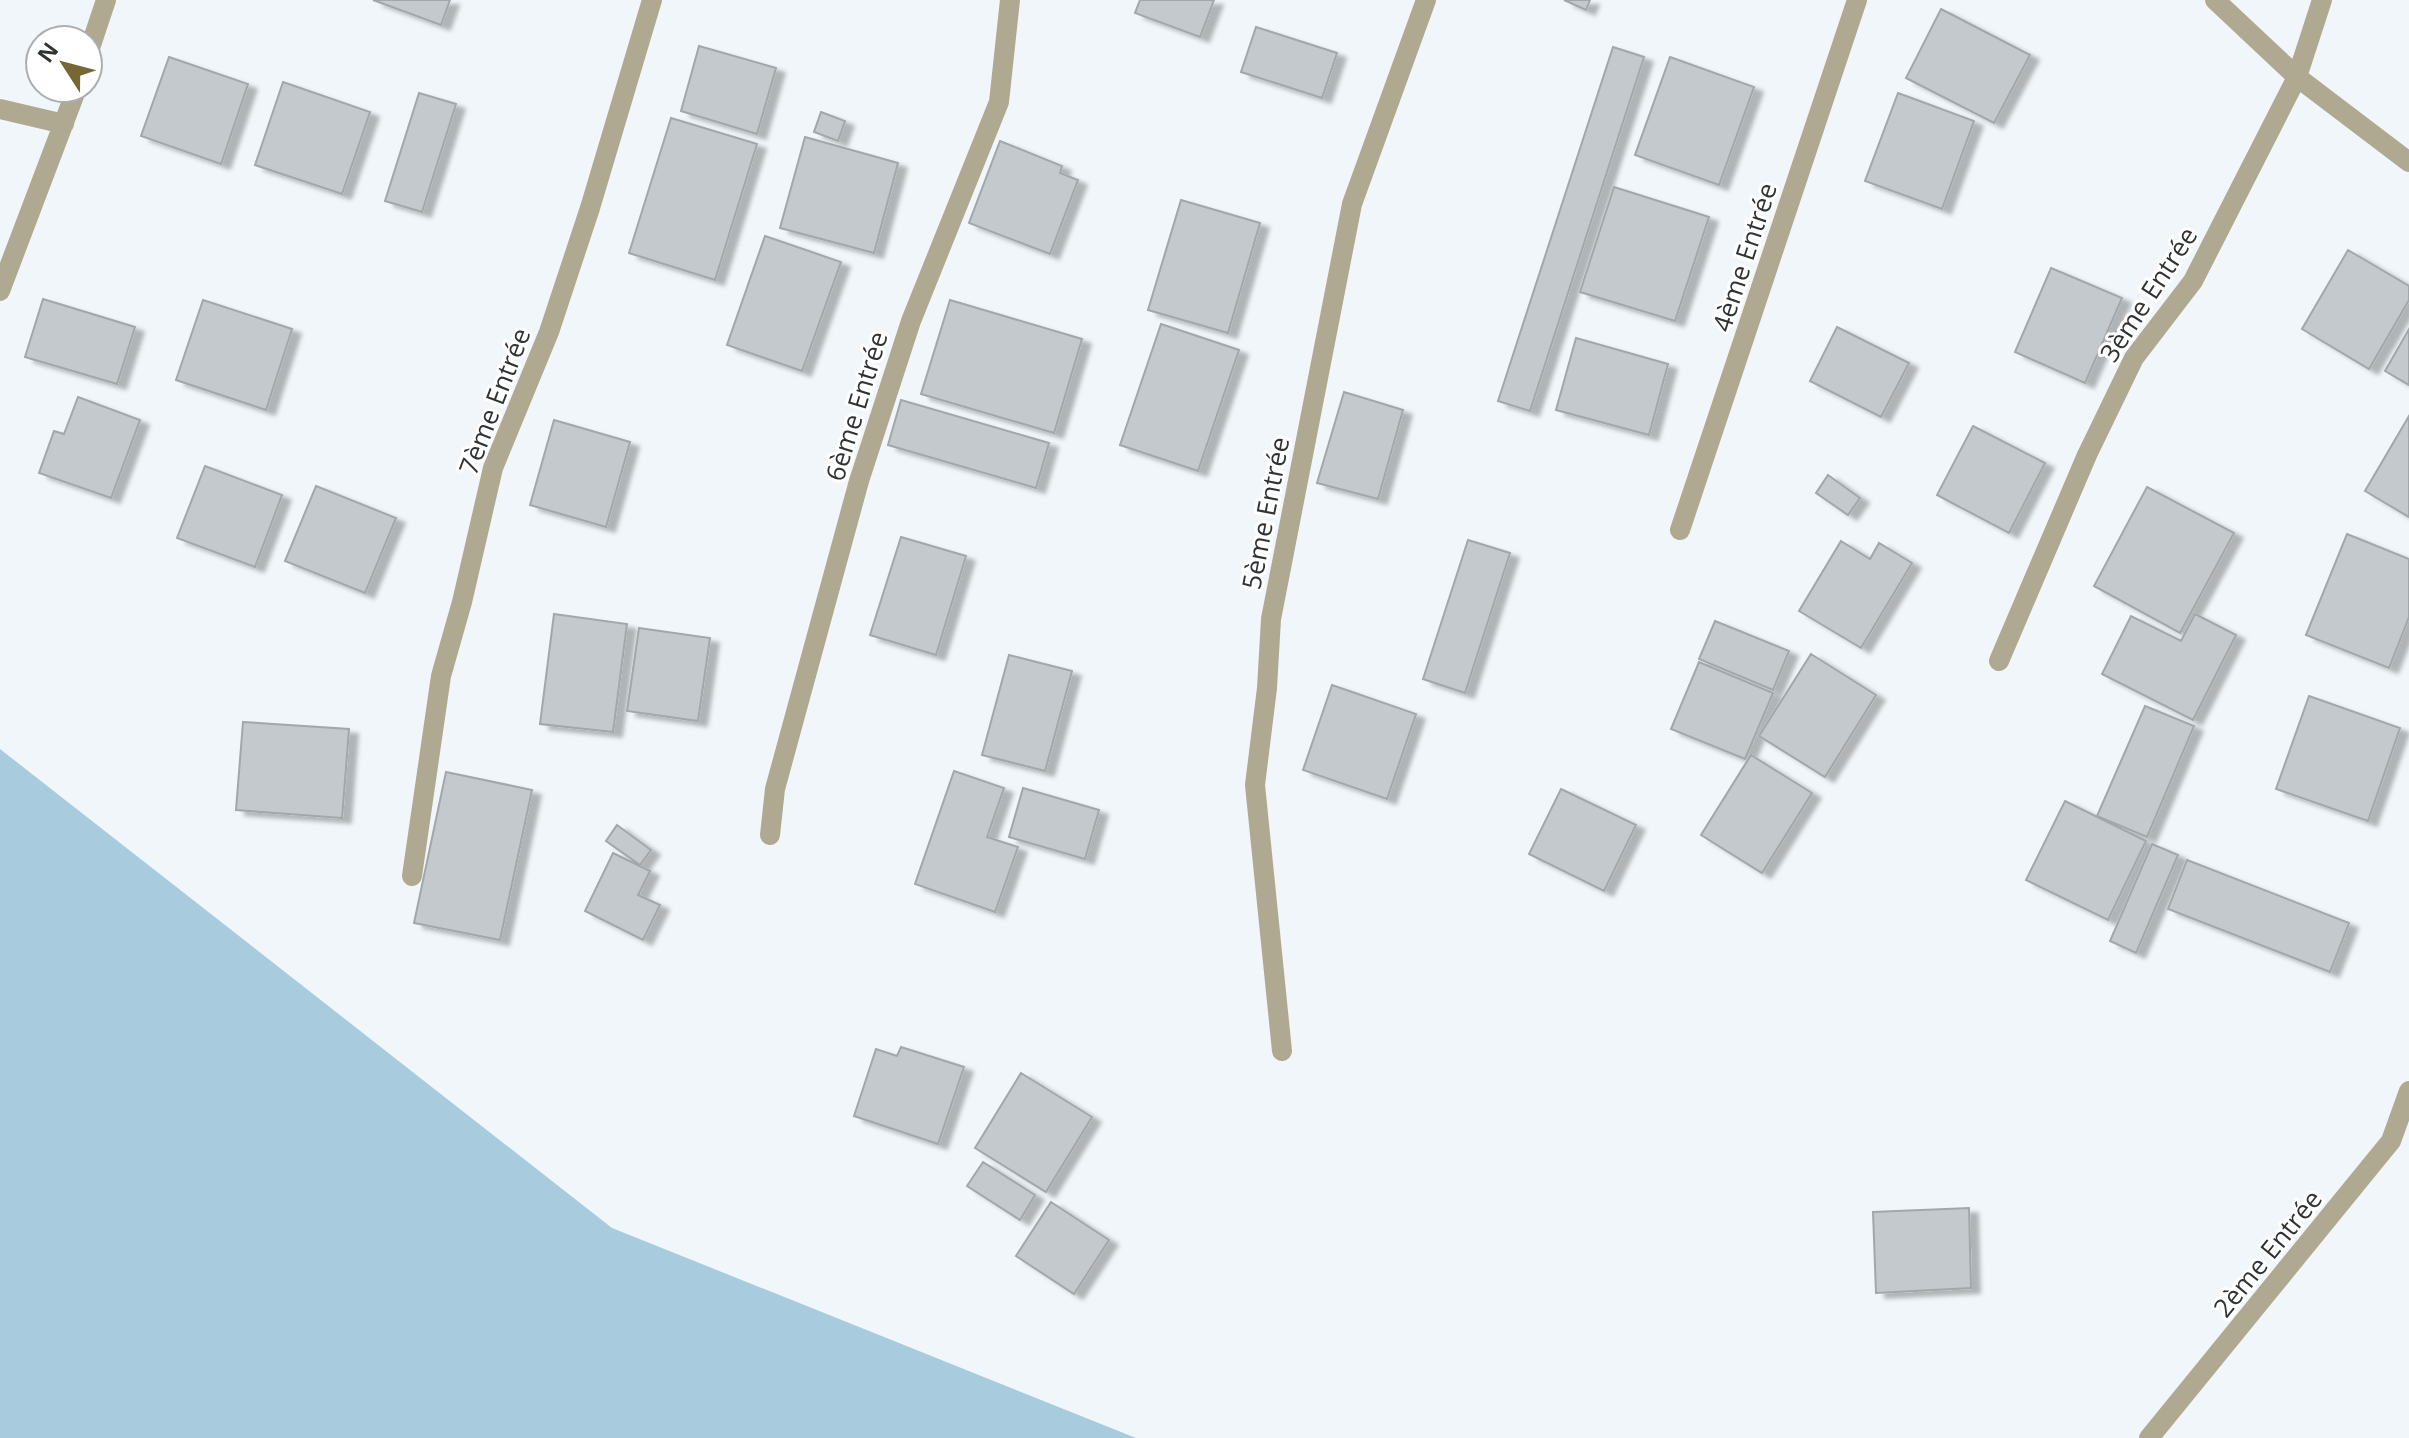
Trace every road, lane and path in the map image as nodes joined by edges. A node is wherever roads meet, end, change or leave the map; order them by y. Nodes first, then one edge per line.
1 (106, 0) edge
2 (652, 0) edge
3 (1010, 0) edge
4 (1426, 0) edge
5 (1857, 0) edge
6 (2215, 0) edge
7 (2322, 0) edge
8 (98, 24) edge
9 (2297, 77) junction
10 (71, 104) edge
11 (0, 109) edge
12 (64, 124) junction
13 (2409, 162) edge
14 (0, 291) edge
15 (1680, 530) dead end
16 (1999, 661) dead end
17 (770, 835) dead end
18 (412, 876) dead end
19 (1282, 1051) dead end
20 (2409, 1091) edge
21 (2149, 1438) edge

1 - 8 street
2 - 18 street, 7ème Entrée
3 - 17 street, 6ème Entrée
4 - 19 street, 5ème Entrée
5 - 15 street, 4ème Entrée
6 - 9 street
7 - 9 street, 3ème Entrée
9 - 13 street
9 - 16 street, 3ème Entrée
10 - 12 street
11 - 12 street
12 - 14 street
20 - 21 street, 2ème Entrée

